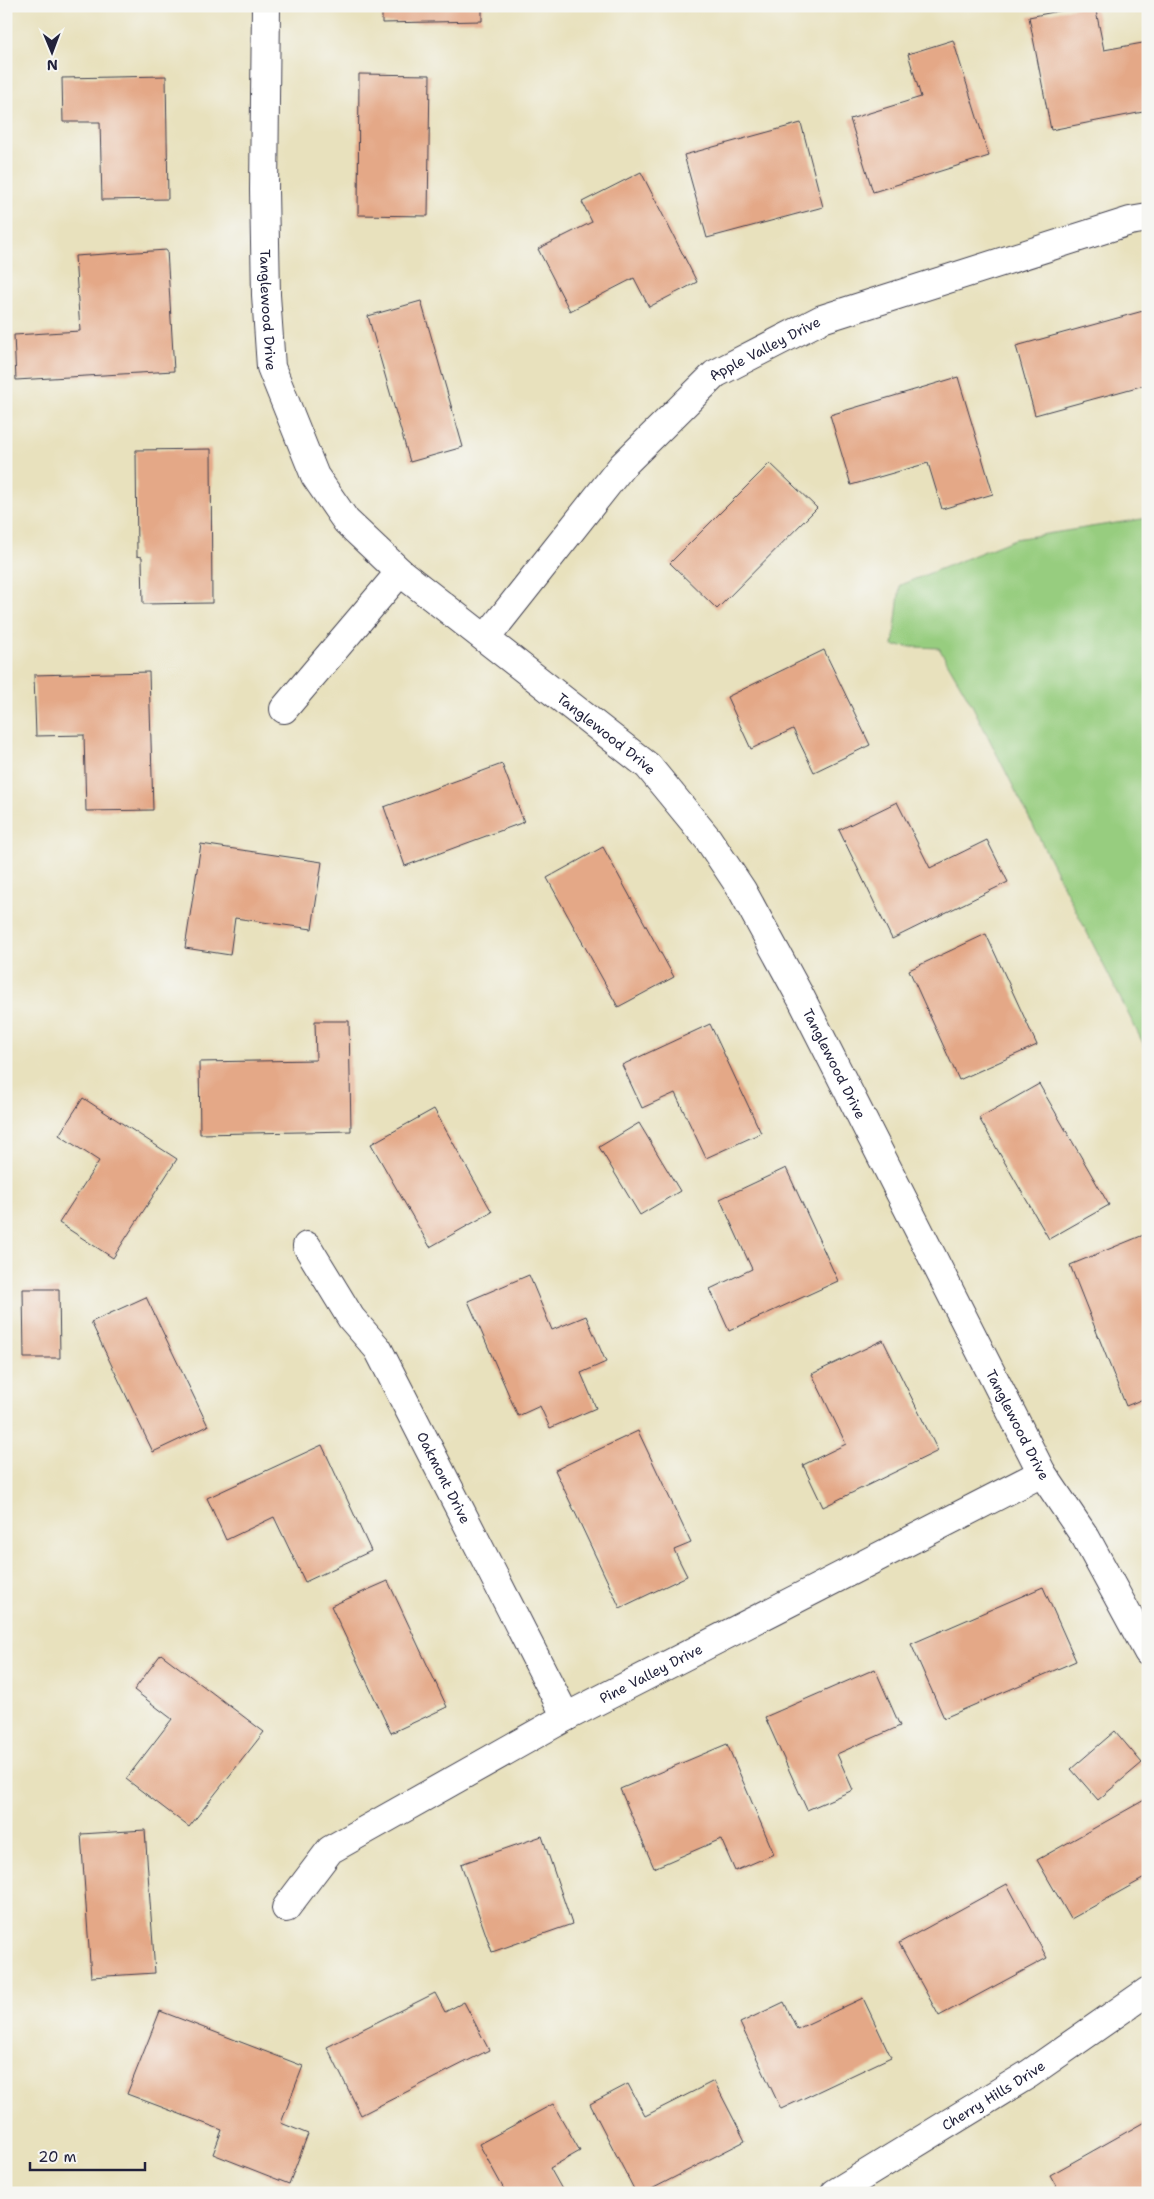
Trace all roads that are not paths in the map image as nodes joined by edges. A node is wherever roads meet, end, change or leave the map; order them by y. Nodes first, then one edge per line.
1 (266, 6) edge
2 (1148, 218) edge
3 (400, 572) junction
4 (486, 638) junction
5 (284, 709) dead end
6 (307, 1246) dead end
7 (1042, 1473) junction
8 (1148, 1652) edge
9 (566, 1717) junction
10 (286, 1908) dead end
11 (1148, 1991) edge
12 (835, 2193) edge

1 - 3 street, Tanglewood Drive
2 - 4 street, Apple Valley Drive
3 - 4 street, Tanglewood Drive
3 - 5 street
4 - 7 street, Tanglewood Drive
6 - 9 street, Oakmont Drive
7 - 8 street, Tanglewood Drive
7 - 9 street, Pine Valley Drive
9 - 10 street, Pine Valley Drive
11 - 12 street, Cherry Hills Drive

